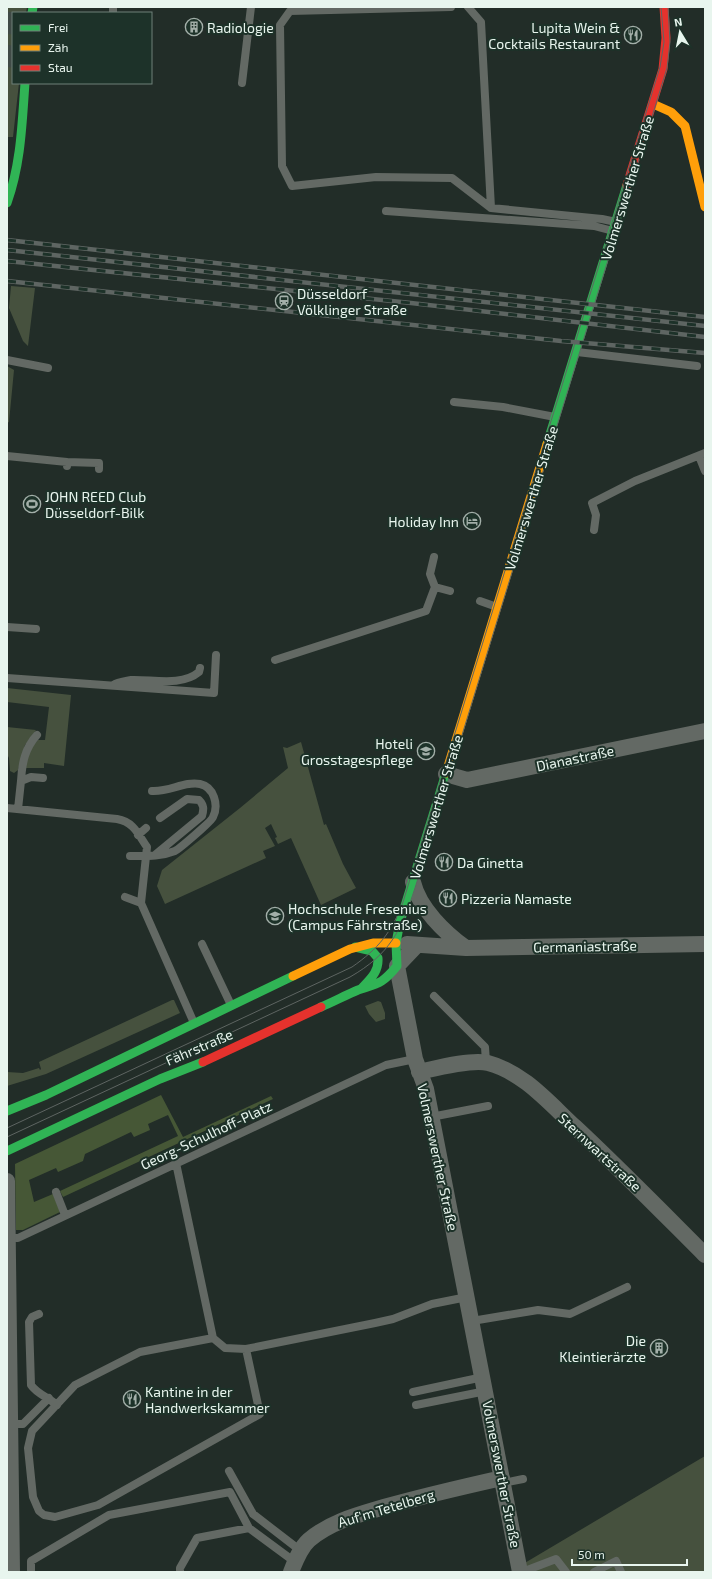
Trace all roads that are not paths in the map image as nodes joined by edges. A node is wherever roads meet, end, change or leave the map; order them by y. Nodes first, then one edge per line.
1 (251, 7) edge
2 (451, 7) edge
3 (468, 7) edge
4 (664, 7) edge
5 (242, 83) dead end
6 (25, 84) edge
7 (653, 104) junction
8 (7, 203) edge
9 (705, 207) edge
10 (491, 208) junction
11 (386, 210) dead end
12 (616, 222) junction
13 (614, 231) junction
14 (576, 352) junction
15 (7, 360) edge
16 (697, 366) dead end
17 (48, 368) dead end
18 (454, 402) dead end
19 (556, 417) junction
20 (702, 455) edge
21 (7, 456) edge
22 (99, 469) dead end
23 (705, 471) edge
24 (594, 530) dead end
25 (434, 557) dead end
26 (435, 586) junction
27 (450, 591) dead end
28 (480, 601) dead end
29 (498, 607) junction
30 (7, 627) edge
31 (36, 629) dead end
32 (216, 654) dead end
33 (275, 660) dead end
34 (200, 668) dead end
35 (7, 678) edge
36 (106, 686) junction
37 (705, 731) edge
38 (37, 735) dead end
39 (446, 774) junction
40 (43, 778) dead end
41 (21, 781) junction
42 (152, 791) dead end
43 (7, 808) edge
44 (18, 809) junction
45 (160, 818) dead end
46 (146, 828) dead end
47 (138, 834) junction
48 (130, 856) dead end
49 (149, 857) junction
50 (414, 882) junction
51 (125, 897) dead end
52 (141, 903) junction
53 (396, 943) junction
54 (202, 944) dead end
55 (705, 944) edge
56 (417, 945) junction
57 (355, 947) junction
58 (466, 948) junction
59 (397, 966) junction
60 (359, 990) junction
61 (434, 996) dead end
62 (231, 1006) junction
63 (195, 1024) junction
64 (486, 1062) junction
65 (417, 1065) junction
66 (488, 1106) dead end
67 (7, 1111) edge
68 (431, 1117) junction
69 (7, 1151) edge
70 (176, 1163) junction
71 (7, 1181) edge
72 (56, 1192) dead end
73 (65, 1215) junction
74 (9, 1238) junction
75 (705, 1255) edge
76 (627, 1287) dead end
77 (467, 1297) junction
78 (39, 1314) dead end
79 (472, 1321) junction
80 (213, 1338) junction
81 (246, 1349) junction
82 (484, 1384) junction
83 (413, 1392) dead end
84 (49, 1398) junction
85 (57, 1405) junction
86 (416, 1405) dead end
87 (10, 1424) junction
88 (229, 1471) dead end
89 (523, 1479) dead end
90 (503, 1480) junction
91 (249, 1528) junction
92 (296, 1562) edge
93 (12, 1572) edge
94 (31, 1572) edge
95 (180, 1572) edge
96 (521, 1572) edge
97 (566, 1572) edge
98 (594, 1572) edge
99 (621, 1572) edge

1 - 5 lane
2 - 10 lane
3 - 10 lane
4 - 7 street, Volmerswerther Straße
6 - 8 street
7 - 9 street
7 - 12 street, Volmerswerther Straße
10 - 12 lane
11 - 13 lane
12 - 13 street, Volmerswerther Straße
13 - 14 street, Volmerswerther Straße
14 - 16 lane
14 - 19 street, Volmerswerther Straße
15 - 17 lane
18 - 19 lane
19 - 29 street, Volmerswerther Straße
20 - 23 lane
20 - 24 lane
21 - 22 lane
25 - 26 lane
26 - 27 lane
26 - 33 lane
28 - 29 lane
29 - 39 street, Volmerswerther Straße
30 - 31 lane
32 - 36 lane
34 - 36 lane
35 - 36 lane
37 - 39 street, Dianastraße
38 - 41 lane
39 - 50 street, Volmerswerther Straße
40 - 41 lane
41 - 44 lane
42 - 49 lane
43 - 44 lane
44 - 47 lane
45 - 49 lane
46 - 47 lane
47 - 49 lane
48 - 49 lane
49 - 52 lane
50 - 53 street, Volmerswerther Straße
50 - 58 street
51 - 52 lane
52 - 63 lane
53 - 56 street, Germaniastraße
53 - 57 street, Fährstraße
53 - 59 street, Volmerswerther Straße
54 - 62 lane
55 - 58 street, Germaniastraße
56 - 58 street, Germaniastraße
56 - 59 street
57 - 60 street
57 - 62 street, Fährstraße
59 - 60 street, Fährstraße
59 - 65 street, Volmerswerther Straße
60 - 69 street, Fährstraße
61 - 64 lane
62 - 63 street, Fährstraße
63 - 67 street, Fährstraße
64 - 65 street, Sternwartstraße
64 - 75 street, Sternwartstraße
65 - 68 street, Volmerswerther Straße
65 - 70 lane, Georg-Schulhoff-Platz
66 - 68 lane
68 - 77 street, Volmerswerther Straße
70 - 73 lane, Georg-Schulhoff-Platz
70 - 80 lane
71 - 74 street
72 - 73 lane
73 - 74 lane, Georg-Schulhoff-Platz
74 - 87 street
76 - 79 lane
77 - 79 street, Volmerswerther Straße
77 - 81 lane
78 - 84 lane
79 - 82 street, Volmerswerther Straße
80 - 81 lane
80 - 85 lane
81 - 85 lane
82 - 83 lane
82 - 86 lane
82 - 90 street, Volmerswerther Straße
84 - 85 lane
84 - 87 lane
87 - 93 street
88 - 92 lane
89 - 90 lane
90 - 92 street, Auf'm Tetelberg
90 - 96 street, Volmerswerther Straße
91 - 92 lane
91 - 94 lane
91 - 95 lane
96 - 97 lane
98 - 99 lane

